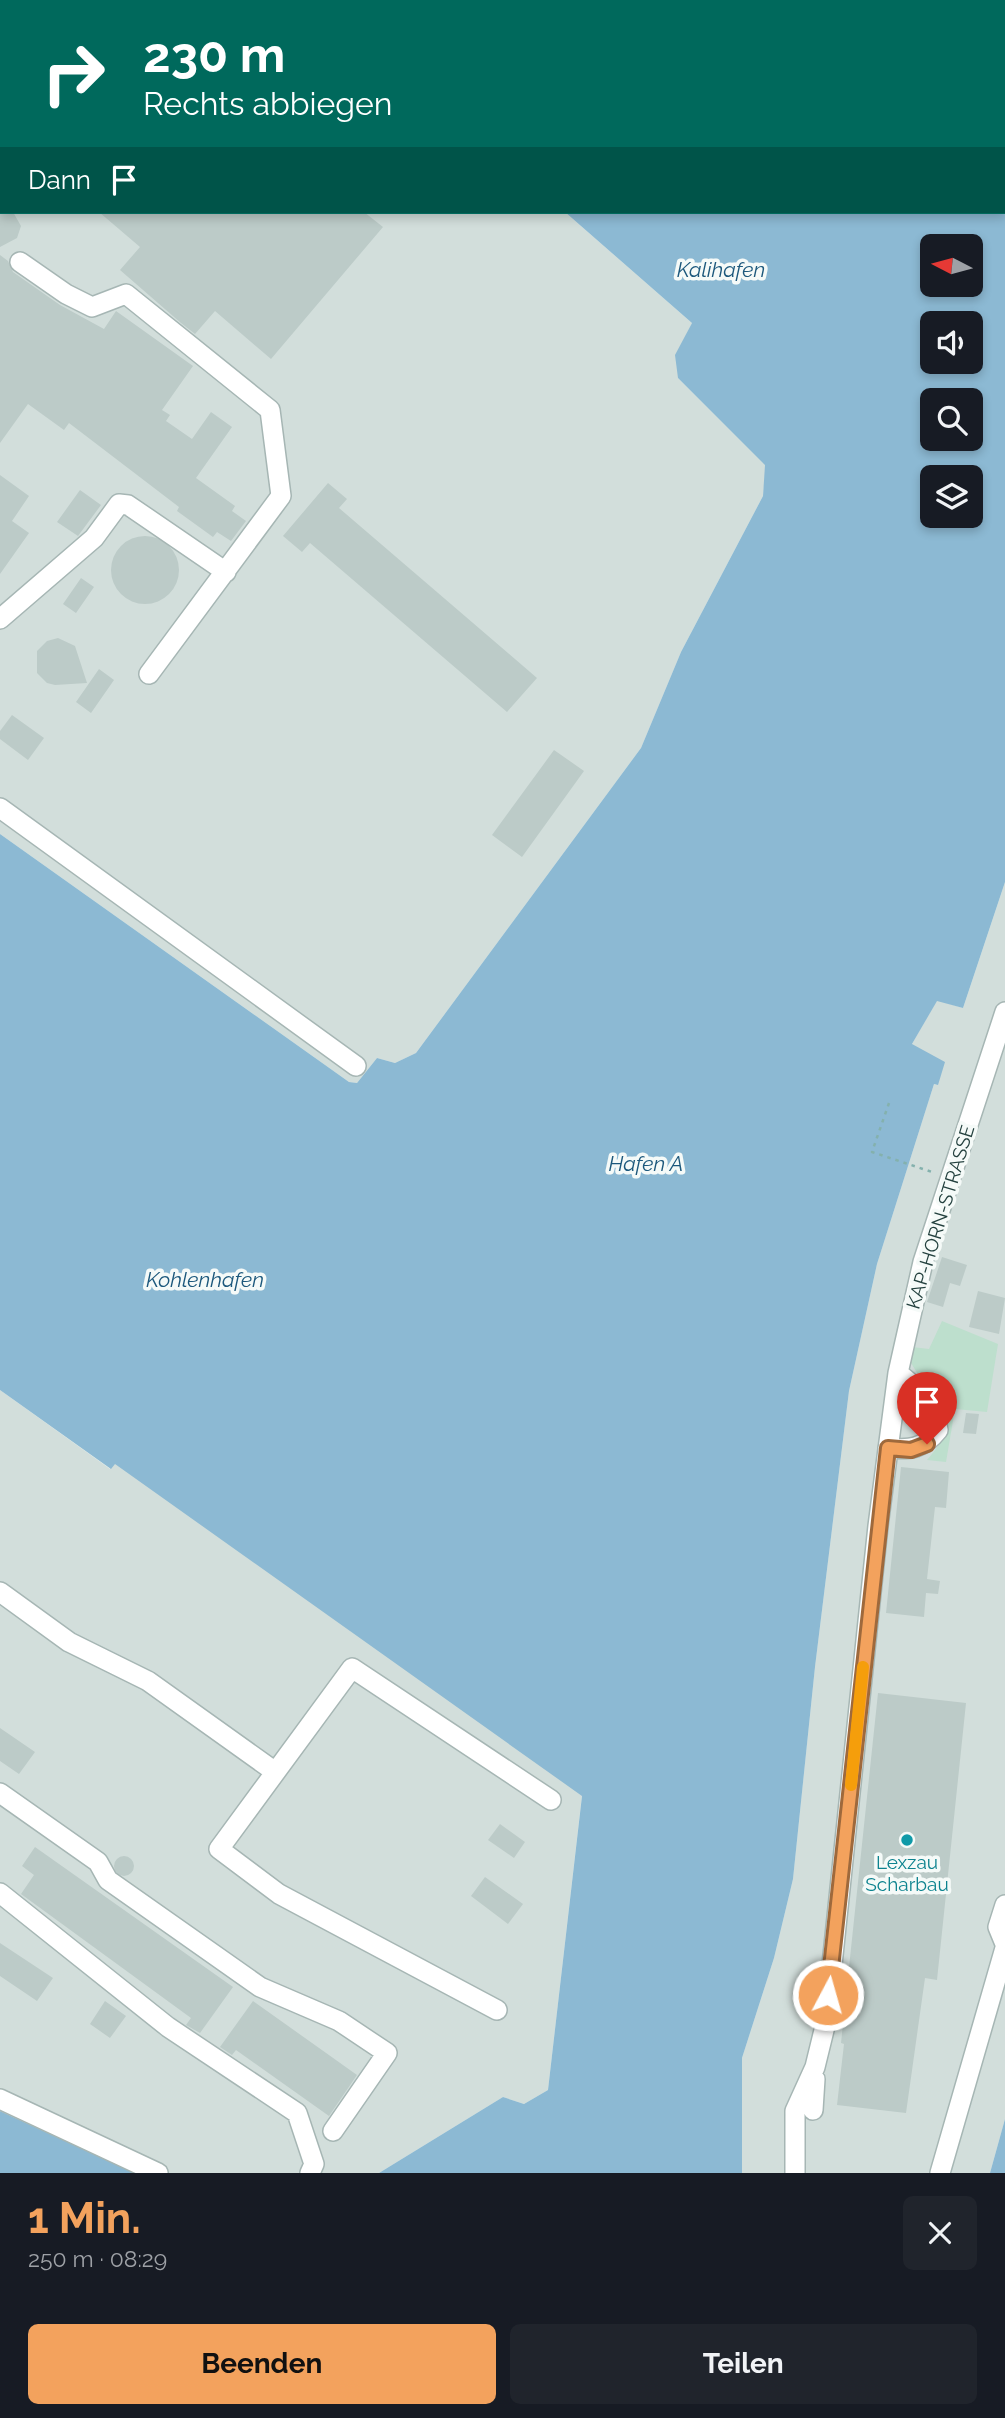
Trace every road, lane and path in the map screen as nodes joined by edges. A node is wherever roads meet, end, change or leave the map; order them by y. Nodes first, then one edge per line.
1 (20, 262) dead end
2 (226, 572) junction
3 (0, 619) edge
4 (149, 674) dead end
5 (0, 808) edge
6 (1005, 1012) edge
7 (999, 1045) edge
8 (356, 1066) dead end
9 (889, 1103) dead end
10 (932, 1172) dead end
11 (898, 1373) junction
12 (888, 1448) junction
13 (0, 1592) edge
14 (274, 1772) junction
15 (0, 1793) edge
16 (551, 1800) dead end
17 (0, 1893) edge
18 (1005, 1905) edge
19 (1005, 1946) edge
20 (497, 2010) dead end
21 (815, 2067) junction
22 (0, 2099) edge
23 (813, 2109) dead end
24 (334, 2131) dead end
25 (158, 2173) edge
26 (310, 2173) edge
27 (795, 2173) edge
28 (940, 2173) edge

1 - 2 street
2 - 3 street
2 - 4 street
5 - 8 street
6 - 7 street, KAP-HORN-STRASSE
7 - 11 street, KAP-HORN-STRASSE
9 - 10 path
11 - 12 street, KAP-HORN-STRASSE
11 - 12 street
12 - 21 street, KAP-HORN-STRASSE
13 - 14 street
14 - 16 street
14 - 20 street
15 - 24 street
17 - 26 street
18 - 19 street
19 - 28 street
21 - 23 street
21 - 27 street, KAP-HORN-STRASSE
22 - 25 street

